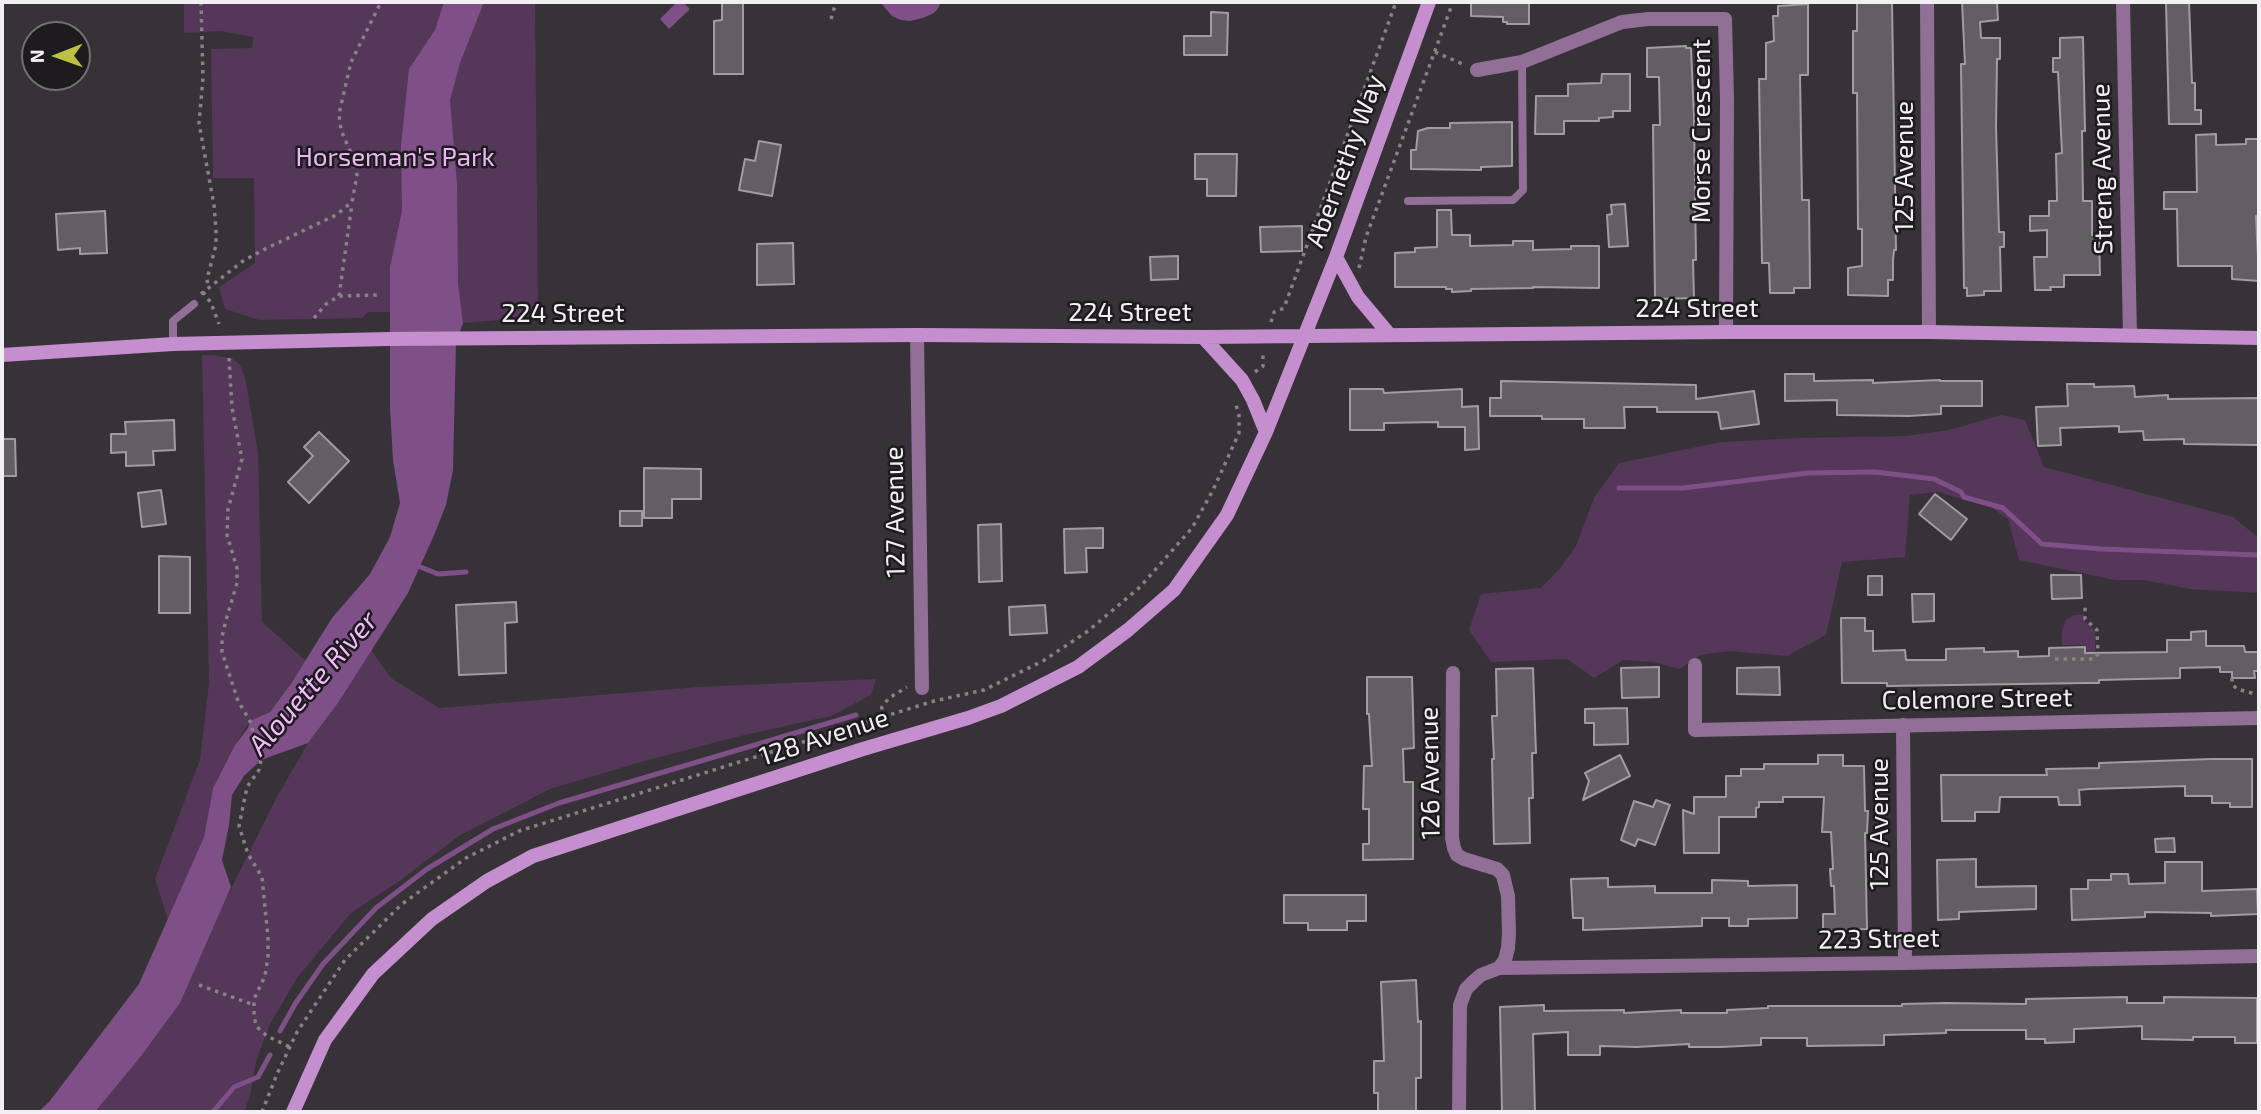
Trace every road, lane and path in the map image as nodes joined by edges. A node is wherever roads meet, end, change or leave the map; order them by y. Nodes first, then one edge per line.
1 (201, 2) edge
2 (381, 2) edge
3 (836, 2) edge
4 (1396, 2) edge
5 (1429, 2) edge
6 (1453, 2) edge
7 (1927, 2) edge
8 (2123, 2) edge
9 (831, 19) dead end
10 (1435, 52) junction
11 (1522, 62) junction
12 (1476, 70) joint
13 (1408, 201) dead end
14 (352, 202) junction
15 (1336, 257) junction
16 (1358, 270) dead end
17 (203, 292) dead end
18 (378, 295) dead end
19 (340, 296) junction
20 (194, 304) dead end
21 (1273, 317) dead end
22 (314, 318) dead end
23 (219, 324) dead end
24 (1726, 332) junction
25 (1929, 332) junction
26 (1389, 334) junction
27 (917, 335) junction
28 (2130, 335) junction
29 (1304, 336) junction
30 (1203, 337) junction
31 (2259, 338) edge
32 (228, 342) junction
33 (173, 344) junction
34 (2, 355) edge
35 (1261, 358) dead end
36 (1253, 373) dead end
37 (1233, 396) dead end
38 (1266, 432) junction
39 (2085, 604) dead end
40 (2055, 659) dead end
41 (1695, 665) dead end
42 (1452, 673) dead end
43 (2232, 678) dead end
44 (922, 685) joint
45 (2259, 695) edge
46 (881, 718) junction
47 (2259, 718) edge
48 (1903, 725) junction
49 (2259, 956) edge
50 (1905, 963) junction
51 (1499, 968) junction
52 (199, 985) dead end
53 (254, 1005) junction
54 (290, 1047) junction
55 (262, 1112) edge
56 (293, 1112) edge
57 (1459, 1112) edge

1 - 14 path
2 - 14 path
3 - 9 path
4 - 21 path
5 - 15 street, Abernethy Way
6 - 10 path
7 - 25 street, 125 Avenue
8 - 28 street, Streng Avenue
10 - 12 path
10 - 16 path
11 - 12 street, Morse Crescent
11 - 13 lane
11 - 24 street, Morse Crescent
14 - 19 path
15 - 26 street
15 - 29 street, Abernethy Way
17 - 23 path
18 - 19 path
19 - 22 path
20 - 33 lane
24 - 25 street, 224 Street
24 - 26 street, 224 Street
25 - 28 street, 224 Street
26 - 29 street, 224 Street
27 - 30 street, 224 Street
27 - 32 street, 224 Street
27 - 44 street, 127 Avenue
28 - 31 street, 224 Street
29 - 30 street, 224 Street
29 - 38 street, 128 Avenue
30 - 38 street
32 - 33 street, 224 Street
32 - 53 path
33 - 34 street, 224 Street
35 - 36 path
37 - 46 path
38 - 56 street, 128 Avenue
39 - 40 path
41 - 48 street, Colemore Street
42 - 51 street, 126 Avenue
43 - 45 path
44 - 46 path
46 - 54 path
47 - 48 street, Colemore Street
48 - 50 street, 125 Avenue
49 - 50 street, 223 Street
50 - 51 street, 223 Street
51 - 57 street
52 - 53 path
53 - 54 path
54 - 55 path

